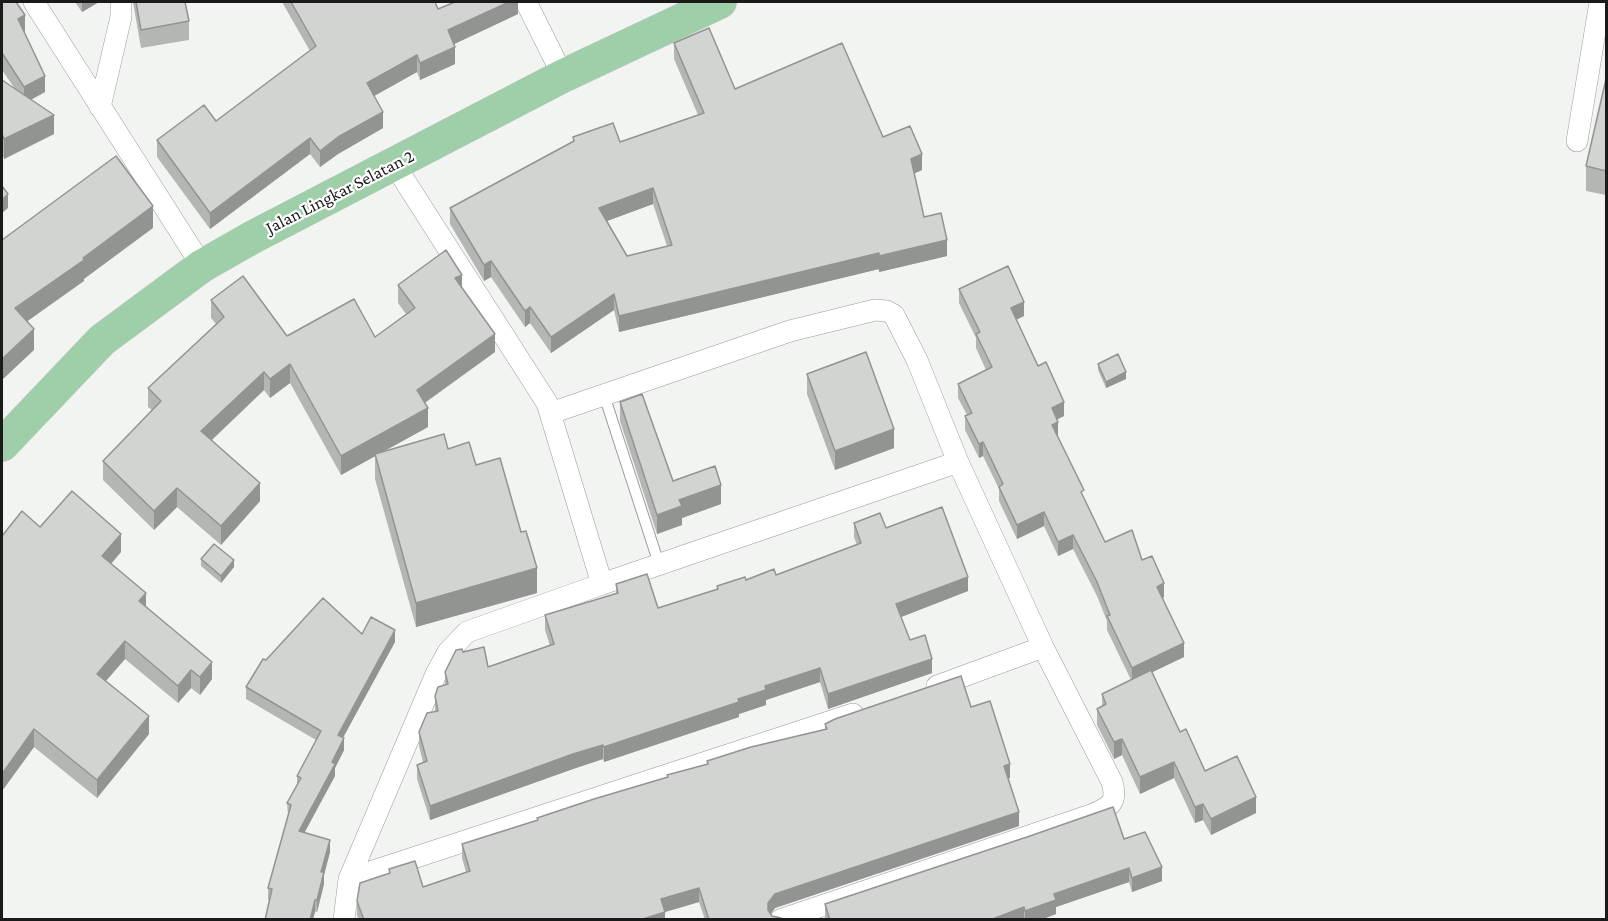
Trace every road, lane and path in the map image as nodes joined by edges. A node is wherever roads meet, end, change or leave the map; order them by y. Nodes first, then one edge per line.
1 (34, 2) edge
2 (121, 2) edge
3 (526, 2) edge
4 (720, 2) edge
5 (1600, 2) edge
6 (563, 76) junction
7 (100, 107) junction
8 (1577, 141) dead end
9 (394, 164) junction
10 (202, 266) junction
11 (604, 395) junction
12 (551, 413) junction
13 (2, 445) edge
14 (958, 462) junction
15 (658, 564) junction
16 (602, 584) junction
17 (1044, 647) junction
18 (916, 693) edge
19 (873, 708) edge
20 (349, 879) junction
21 (344, 920) edge
22 (780, 920) edge

1 - 7 street
2 - 7 street
3 - 6 street
4 - 6 highway, Jalan Lingkar Selatan 2
5 - 8 street
6 - 9 highway, Jalan Lingkar Selatan 2
7 - 10 street
9 - 10 highway, Jalan Lingkar Selatan 2
9 - 12 street
10 - 13 highway, Jalan Lingkar Selatan 2
11 - 12 street
11 - 14 street
11 - 15 lane
12 - 16 street
14 - 15 street
14 - 17 street
15 - 16 street
16 - 20 street
17 - 18 street
17 - 22 street
19 - 20 street
20 - 21 street

